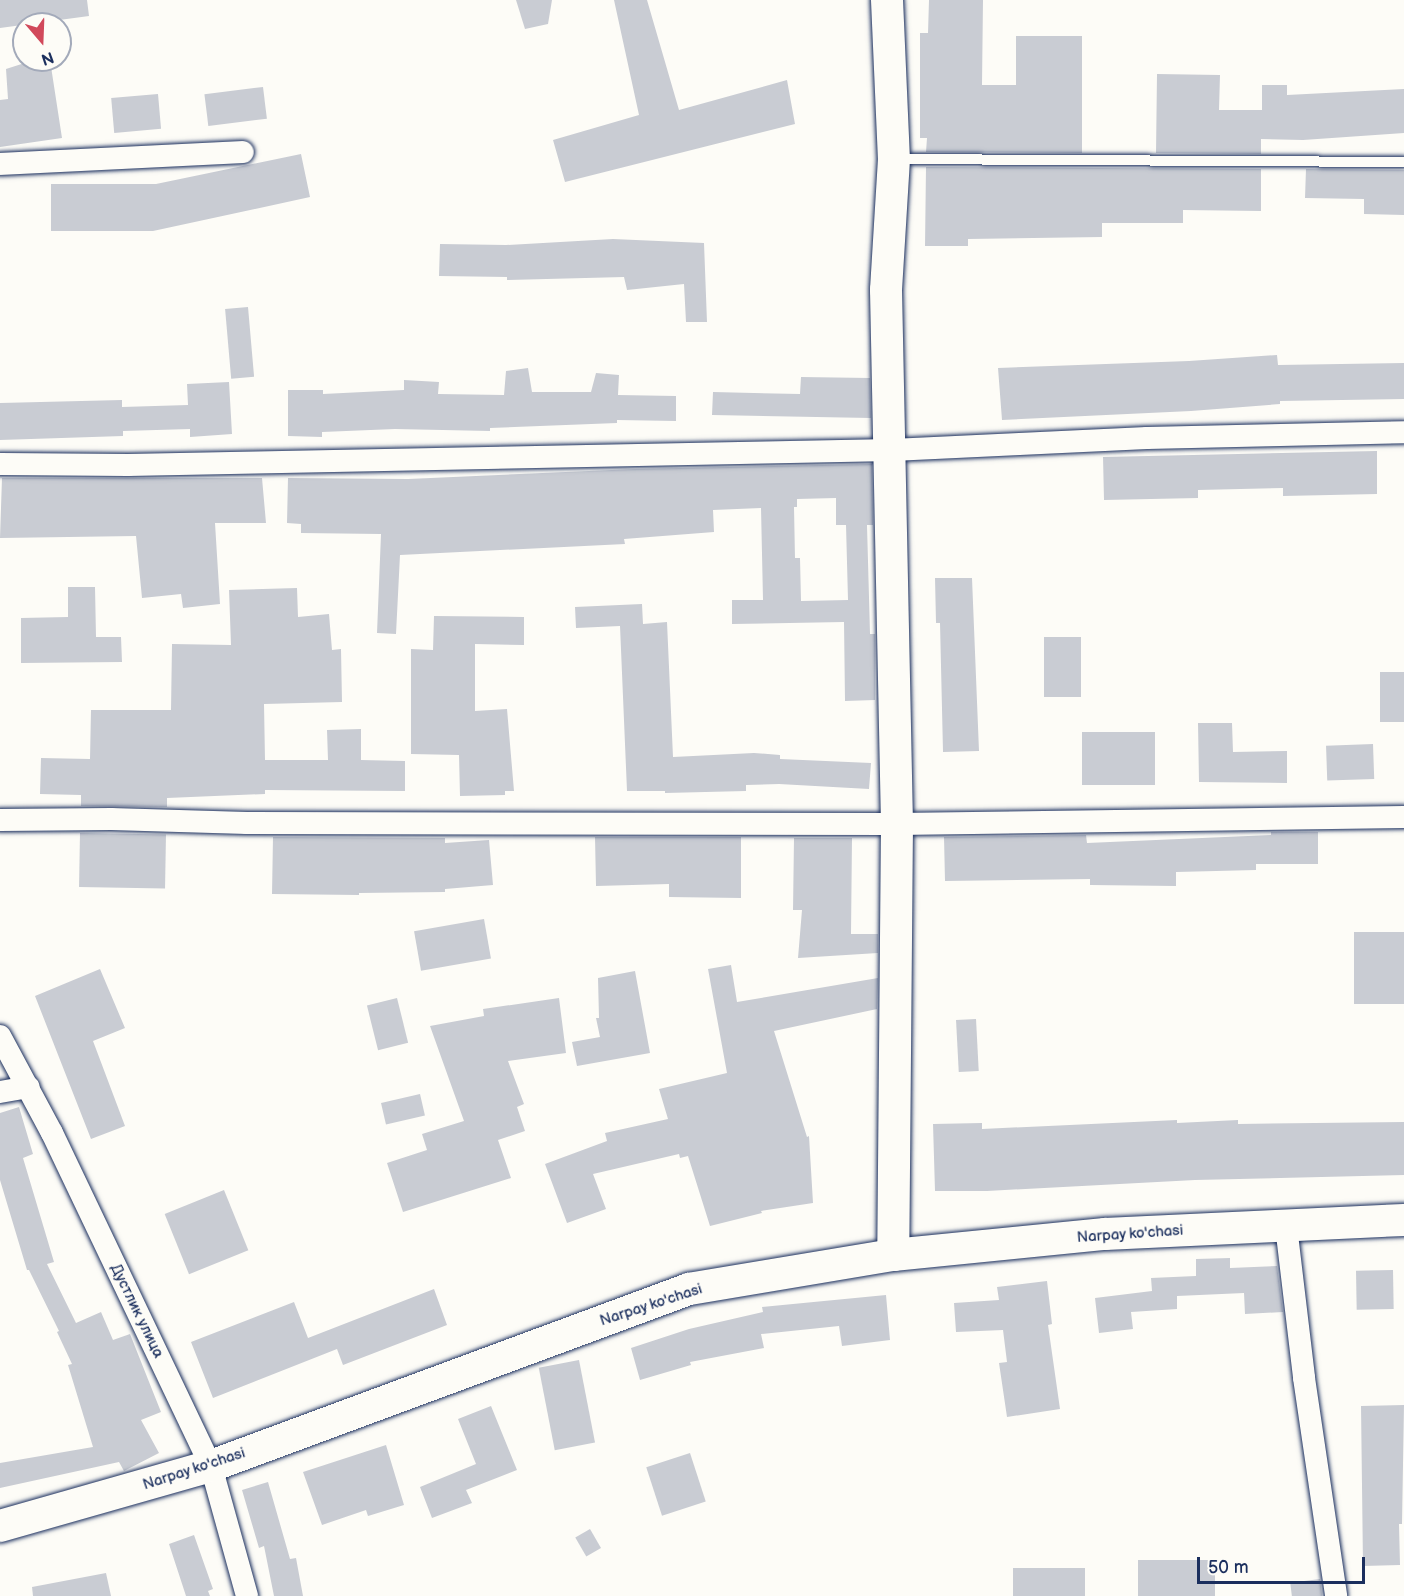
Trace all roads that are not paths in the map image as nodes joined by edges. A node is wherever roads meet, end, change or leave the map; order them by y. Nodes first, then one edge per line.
1 (886, 0) edge
2 (243, 152) dead end
3 (894, 159) junction
4 (1404, 162) edge
5 (0, 164) edge
6 (1404, 432) edge
7 (892, 450) junction
8 (0, 464) edge
9 (1404, 817) edge
10 (0, 820) edge
11 (897, 824) junction
12 (0, 1036) edge
13 (29, 1087) junction
14 (0, 1092) edge
15 (1404, 1220) edge
16 (1286, 1226) junction
17 (893, 1255) junction
18 (211, 1466) junction
19 (0, 1526) edge
20 (247, 1596) edge
21 (1336, 1596) edge

1 - 3 main road
2 - 5 street
3 - 4 lane
3 - 7 main road
6 - 7 street
7 - 8 street
7 - 11 main road
9 - 11 street
10 - 11 street
11 - 17 main road
12 - 13 street, Дустлик улица
13 - 14 street
13 - 18 street, Дустлик улица
15 - 16 main road, Narpay ko'chasi
16 - 17 main road, Narpay ko'chasi
16 - 21 street
17 - 18 main road, Narpay ko'chasi
18 - 19 main road, Narpay ko'chasi
18 - 20 street, Дустлик улица

